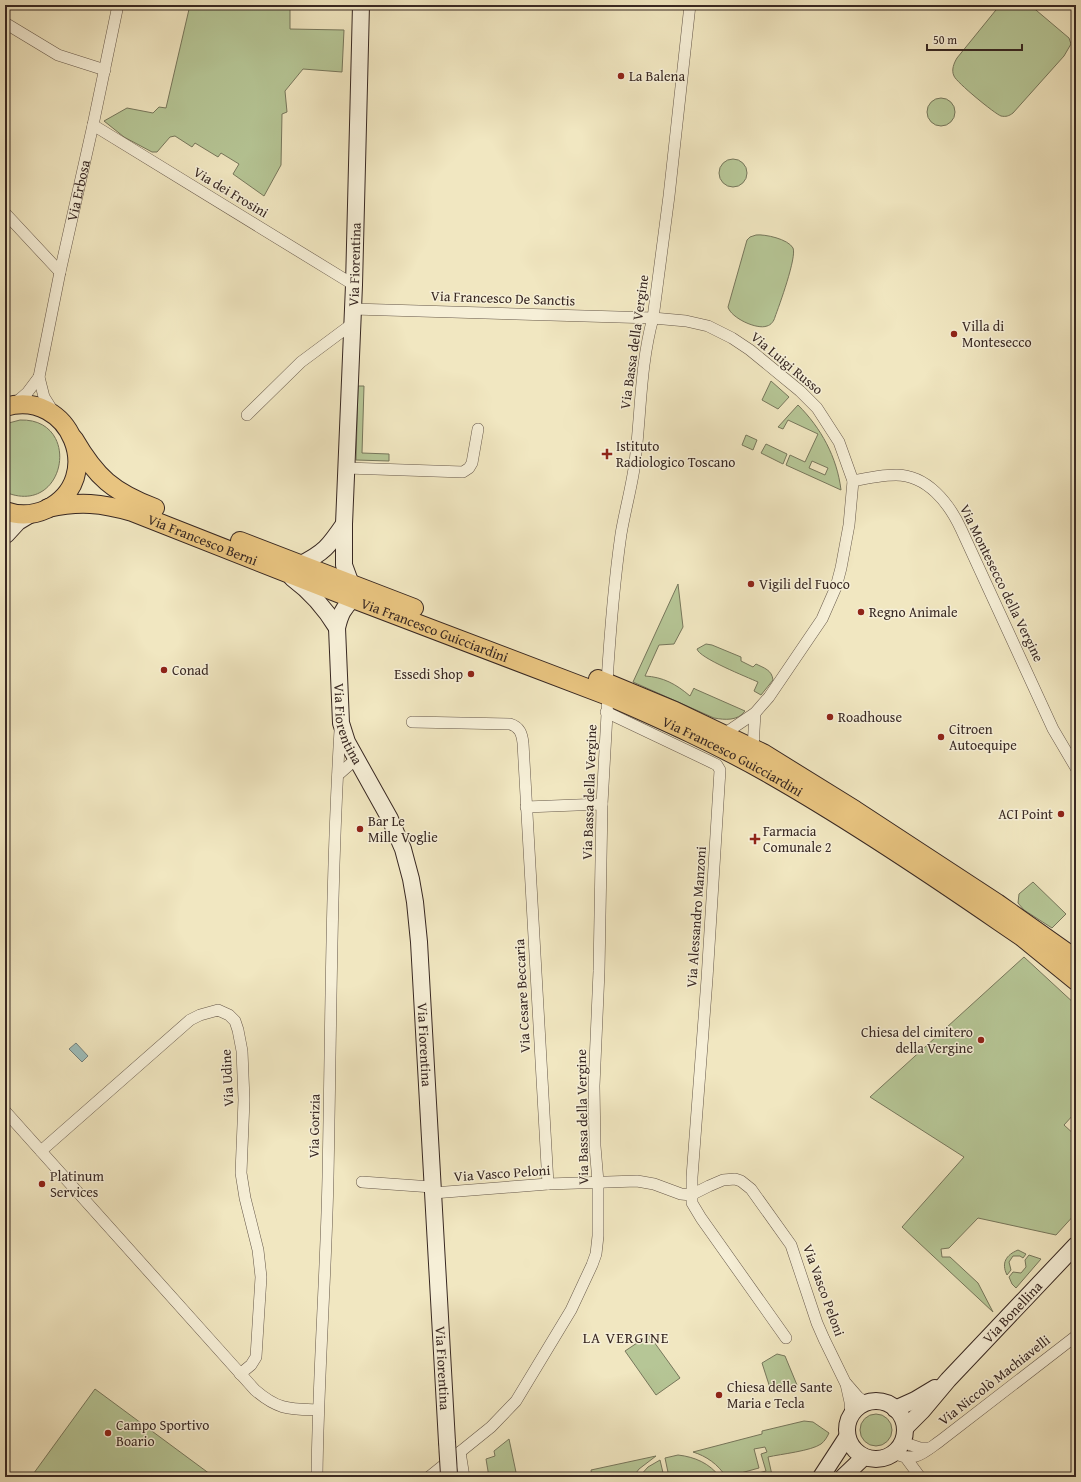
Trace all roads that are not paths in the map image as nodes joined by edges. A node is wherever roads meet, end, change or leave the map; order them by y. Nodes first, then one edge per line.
1 (118, 5) edge
2 (361, 5) edge
3 (690, 5) edge
4 (7, 28) edge
5 (105, 70) junction
6 (93, 125) junction
7 (5, 213) edge
8 (60, 272) junction
9 (354, 285) junction
10 (352, 317) junction
11 (653, 318) junction
12 (39, 377) junction
13 (8, 406) edge
14 (247, 415) dead end
15 (56, 416) junction
16 (478, 429) dead end
17 (74, 439) junction
18 (346, 468) junction
19 (853, 481) junction
20 (5, 511) edge
21 (40, 511) junction
22 (344, 524) junction
23 (5, 535) edge
24 (292, 569) junction
25 (352, 592) junction
26 (337, 628) junction
27 (607, 697) junction
28 (755, 712) junction
29 (412, 722) dead end
30 (341, 724) junction
31 (724, 734) junction
32 (753, 748) junction
33 (356, 759) junction
34 (1076, 768) edge
35 (338, 775) junction
36 (602, 804) junction
37 (526, 807) junction
38 (1076, 959) edge
39 (1076, 981) edge
40 (5, 1111) edge
41 (41, 1151) junction
42 (362, 1182) dead end
43 (598, 1182) junction
44 (548, 1184) junction
45 (433, 1190) junction
46 (691, 1195) junction
47 (1076, 1245) edge
48 (1076, 1336) edge
49 (786, 1338) dead end
50 (240, 1374) junction
51 (948, 1380) junction
52 (845, 1382) junction
53 (866, 1403) junction
54 (895, 1409) junction
55 (318, 1410) junction
56 (851, 1416) junction
57 (847, 1436) junction
58 (902, 1445) junction
59 (930, 1448) junction
60 (460, 1452) junction
61 (864, 1457) junction
62 (454, 1476) edge
63 (317, 1477) edge
64 (429, 1477) edge
65 (821, 1477) edge
66 (843, 1477) edge
67 (920, 1477) edge

1 - 5 street, Via Erbosa
2 - 9 main road, Via Fiorentina
3 - 11 street, Via Bassa della Vergine
4 - 5 street
5 - 6 street, Via Erbosa
6 - 8 street, Via Erbosa
6 - 9 street, Via dei Frosini
7 - 8 street
8 - 12 street, Via Erbosa
9 - 10 main road, Via Fiorentina
10 - 11 street, Via Francesco De Sanctis
10 - 14 street
10 - 18 main road, Via Fiorentina
11 - 19 street, Via Luigi Russo
11 - 27 street, Via Bassa della Vergine
12 - 13 street, Via Erbosa
12 - 15 street, Via Erbosa
13 - 15 main road
15 - 17 main road, Via Francesco Berni
16 - 18 street
17 - 21 main road
17 - 24 main road, Via Francesco Berni
18 - 22 main road, Via Fiorentina
19 - 28 street, Via Luigi Russo
19 - 34 street, Via Montesecco della Vergine
20 - 21 main road, Via Francesco Berni
21 - 23 main road
21 - 24 main road, Via Francesco Berni
22 - 24 main road
22 - 25 main road, Via Fiorentina
24 - 25 main road, Via Francesco Berni
24 - 26 main road
25 - 26 main road, Via Fiorentina
25 - 27 main road, Via Francesco Guicciardini
26 - 30 main road, Via Fiorentina
27 - 31 main road, Via Francesco Guicciardini
27 - 36 street, Via Bassa della Vergine
27 - 39 main road, Via Francesco Guicciardini
27 - 46 street, Via Alessandro Manzoni
28 - 31 street, Via Luigi Russo
28 - 32 street
29 - 37 street, Via Cesare Beccaria
30 - 33 main road, Via Fiorentina
30 - 35 street, Via Gorizia
31 - 32 main road, Via Francesco Guicciardini
32 - 38 main road, Via Francesco Guicciardini
33 - 35 street
33 - 45 main road, Via Fiorentina
35 - 55 street, Via Gorizia
36 - 37 street
36 - 43 street, Via Bassa della Vergine
37 - 44 street, Via Cesare Beccaria
40 - 41 street
41 - 50 street
41 - 50 street, Via Udine
42 - 45 street, Via Vasco Peloni
43 - 44 street, Via Vasco Peloni
43 - 46 street, Via Vasco Peloni
43 - 60 street, Via Bassa della Vergine
44 - 45 street, Via Vasco Peloni
45 - 62 main road, Via Fiorentina, bridge
46 - 49 street
46 - 52 street, Via Vasco Peloni
47 - 51 main road, Via Bonellina
48 - 59 street, Via Niccolò Machiavelli
50 - 55 street
51 - 54 main road, Via Bonellina
51 - 58 main road, Via Bonellina
52 - 53 street, Via Vasco Peloni
52 - 56 street, Via Vasco Peloni
53 - 54 main road
53 - 56 main road
54 - 58 main road
55 - 63 street, Via Gorizia
56 - 57 main road
57 - 61 main road
57 - 65 main road
58 - 59 street
58 - 59 street, Via Niccolò Machiavelli
58 - 61 main road, Via Bonellina
58 - 67 street
60 - 62 street
60 - 64 street, Via Bassa della Vergine
61 - 66 main road

